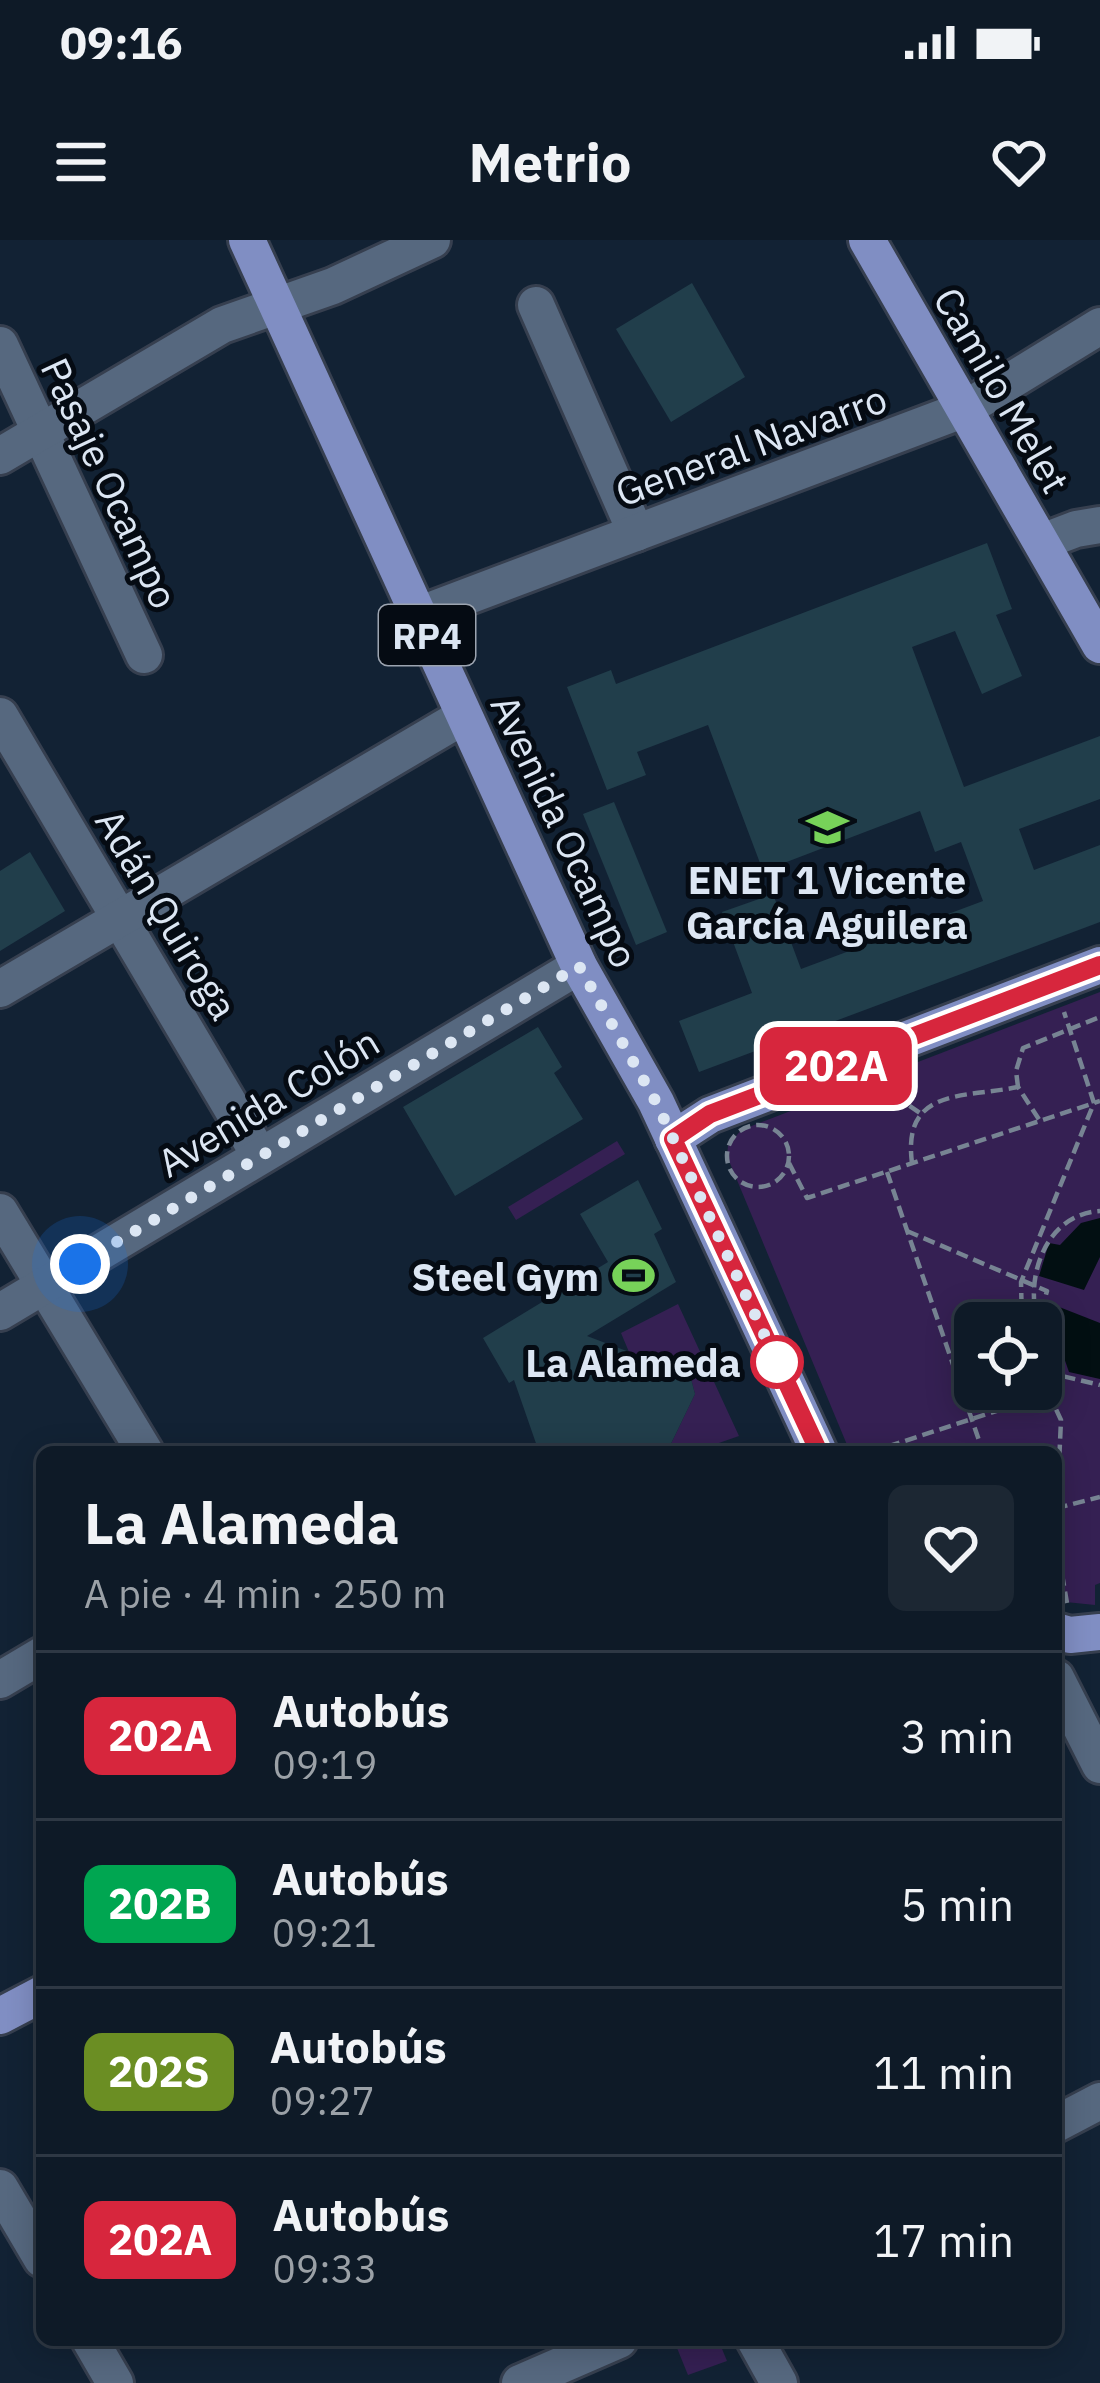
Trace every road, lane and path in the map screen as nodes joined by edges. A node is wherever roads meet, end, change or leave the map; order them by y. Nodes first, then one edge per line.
1 (247, 240) edge
2 (432, 240) edge
3 (867, 240) edge
4 (277, 304) junction
5 (536, 304) dead end
6 (1100, 326) edge
7 (0, 345) edge
8 (965, 409) junction
9 (40, 433) junction
10 (0, 456) edge
11 (1100, 525) edge
12 (636, 533) junction
13 (1042, 542) junction
14 (418, 615) junction
15 (1100, 645) edge
16 (144, 655) dead end
17 (0, 716) edge
18 (464, 716) junction
19 (119, 916) junction
20 (1100, 965) edge
21 (579, 966) junction
22 (0, 989) edge
23 (1063, 1007) dead end
24 (1100, 1017) edge
25 (1071, 1032) junction
26 (881, 1076) dead end
27 (1018, 1087) junction
28 (1097, 1102) edge
29 (920, 1113) junction
30 (1040, 1121) junction
31 (673, 1139) junction
32 (260, 1156) junction
33 (789, 1163) junction
34 (912, 1163) junction
35 (886, 1172) junction
36 (1100, 1211) edge
37 (0, 1212) edge
38 (1042, 1229) junction
39 (907, 1230) junction
40 (1054, 1235) junction
41 (1021, 1282) junction
42 (44, 1286) junction
43 (1033, 1286) junction
44 (1044, 1301) dead end
45 (1021, 1302) edge
46 (1032, 1302) edge
47 (0, 1312) edge
48 (1062, 1376) edge
49 (1100, 1385) edge
50 (999, 1410) edge
51 (1056, 1410) edge
52 (971, 1419) junction
53 (141, 1446) edge
54 (816, 1446) edge
55 (889, 1446) edge
56 (980, 1446) edge
57 (1062, 1453) edge
58 (1100, 1497) edge
59 (1062, 1507) edge
60 (1062, 1619) edge
61 (1100, 1632) edge
62 (36, 1659) edge
63 (0, 1680) edge
64 (1062, 1690) edge
65 (1100, 1765) edge
66 (36, 1997) edge
67 (0, 2016) edge
68 (1100, 2101) edge
69 (1062, 2120) edge
70 (0, 2188) edge
71 (36, 2249) edge
72 (93, 2346) edge
73 (605, 2346) edge
74 (758, 2346) edge
75 (115, 2383) edge
76 (520, 2383) edge
77 (779, 2383) edge

1 - 4 main road, Avenida Ocampo / RP4
2 - 4 street
3 - 8 main road, Camilo Melet
4 - 9 street
4 - 14 main road, Avenida Ocampo / RP4
5 - 12 street
6 - 8 street, General Navarro
7 - 9 street, Pasaje Ocampo
8 - 12 street, General Navarro
8 - 13 main road, Camilo Melet
9 - 10 street
9 - 16 street, Pasaje Ocampo
11 - 13 street
12 - 14 street, General Navarro
13 - 15 main road, Camilo Melet
14 - 18 main road, Avenida Ocampo / RP4
17 - 19 street, Adán Quiroga
18 - 19 street
18 - 21 main road, Avenida Ocampo / RP4
19 - 22 street
19 - 32 street, Adán Quiroga
20 - 31 main road
21 - 31 main road, Avenida Ocampo / RP4
21 - 32 street, Avenida Colón
23 - 25 path
24 - 25 path
25 - 27 path
25 - 28 path
26 - 29 path
27 - 29 path
27 - 30 path
28 - 30 path
28 - 38 path
29 - 34 path
30 - 34 path
31 - 54 main road, Avenida Ocampo / RP4
32 - 42 street, Avenida Colón
33 - 33 path
33 - 35 path
34 - 35 path
35 - 39 path
36 - 40 path
37 - 42 street
38 - 40 path
38 - 41 path
39 - 41 path
39 - 52 path
40 - 43 path
41 - 43 path
41 - 45 path
42 - 47 street, Avenida Colón
42 - 53 street
43 - 44 path
43 - 46 path
48 - 49 path
50 - 52 path
51 - 57 path
52 - 55 path
52 - 56 path
58 - 59 path
60 - 61 main road
62 - 63 street
64 - 65 street
66 - 67 main road
68 - 69 street
70 - 71 street
72 - 75 street
73 - 76 street
74 - 77 street

